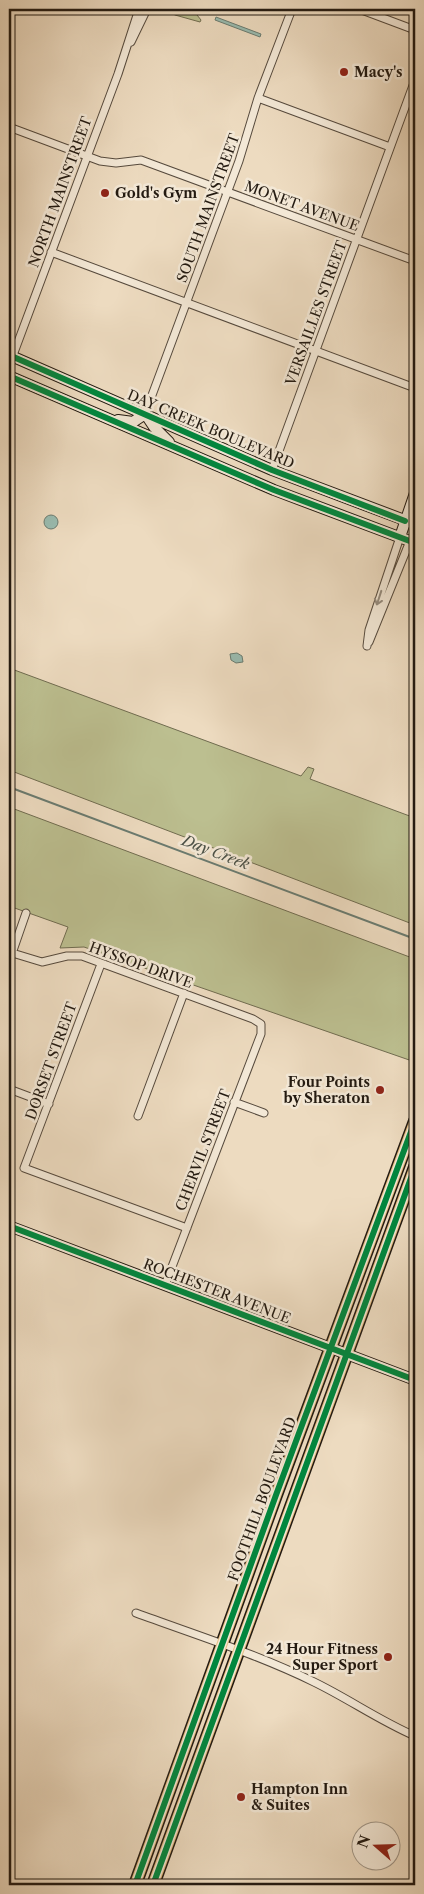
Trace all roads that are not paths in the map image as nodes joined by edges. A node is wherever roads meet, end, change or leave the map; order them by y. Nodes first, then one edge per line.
1 (139, 9) edge
2 (147, 9) edge
3 (292, 9) edge
4 (359, 9) edge
5 (415, 30) edge
6 (124, 56) junction
7 (415, 80) edge
8 (258, 98) junction
9 (9, 128) edge
10 (390, 147) junction
11 (87, 156) junction
12 (228, 192) junction
13 (356, 240) junction
14 (51, 252) junction
15 (415, 262) edge
16 (187, 303) junction
17 (315, 351) junction
18 (10, 359) edge
19 (9, 376) edge
20 (415, 388) edge
21 (145, 414) junction
22 (105, 418) junction
23 (177, 449) junction
24 (272, 470) junction
25 (415, 493) edge
26 (412, 524) edge
27 (400, 537) junction
28 (413, 542) edge
29 (26, 913) dead end
30 (10, 953) edge
31 (9, 962) edge
32 (101, 964) junction
33 (184, 993) junction
34 (261, 1024) joint
35 (9, 1089) edge
36 (234, 1102) junction
37 (49, 1104) junction
38 (264, 1113) dead end
39 (138, 1116) dead end
40 (415, 1121) edge
41 (415, 1166) edge
42 (9, 1226) edge
43 (187, 1228) junction
44 (166, 1285) junction
45 (330, 1348) junction
46 (346, 1354) junction
47 (415, 1380) edge
48 (136, 1613) dead end
49 (223, 1645) junction
50 (239, 1650) junction
51 (415, 1736) edge
52 (135, 1885) edge
53 (153, 1885) edge

1 - 6 street, NORTH MAINSTREET
2 - 6 street, NORTH MAINSTREET
3 - 8 street, SOUTH MAINSTREET
4 - 5 street
6 - 11 street, NORTH MAINSTREET
7 - 10 street, VERSAILLES STREET
8 - 10 street
8 - 12 street, SOUTH MAINSTREET
9 - 11 street, MONET AVENUE
10 - 13 street, VERSAILLES STREET
11 - 12 street, MONET AVENUE
11 - 14 street, NORTH MAINSTREET
12 - 13 street, MONET AVENUE
12 - 16 street, SOUTH MAINSTREET
13 - 15 street, MONET AVENUE
13 - 17 street, VERSAILLES STREET
14 - 16 street
14 - 18 street, NORTH MAINSTREET
16 - 17 street
16 - 21 street, SOUTH MAINSTREET
17 - 20 street
17 - 24 street, VERSAILLES STREET
18 - 21 main road, DAY CREEK BOULEVARD
19 - 22 main road
21 - 22 main road
21 - 23 main road
21 - 24 main road, DAY CREEK BOULEVARD
22 - 23 main road
23 - 27 main road
24 - 26 main road, DAY CREEK BOULEVARD
25 - 26 main road
26 - 27 main road
26 - 28 main road
27 - 28 main road
27 -> 28 street
29 - 30 street
30 - 31 street
30 - 32 street, HYSSOP DRIVE
32 - 33 street, HYSSOP DRIVE
32 - 37 street, DORSET STREET
33 - 34 street, HYSSOP DRIVE
33 - 39 street
34 - 36 street, CHERVIL STREET
35 - 37 street
36 - 38 street
36 - 43 street, CHERVIL STREET
37 - 43 street, DORSET STREET
40 - 45 main road, FOOTHILL BOULEVARD
41 - 46 main road
42 - 44 main road, ROCHESTER AVENUE
43 - 44 street, CHERVIL STREET
44 - 45 main road, ROCHESTER AVENUE
45 - 46 main road, ROCHESTER AVENUE
45 - 49 main road, FOOTHILL BOULEVARD
46 - 47 main road, ROCHESTER AVENUE
46 - 50 main road
48 - 49 street
49 - 50 street
49 - 52 main road, FOOTHILL BOULEVARD
50 - 51 street
50 - 53 main road

